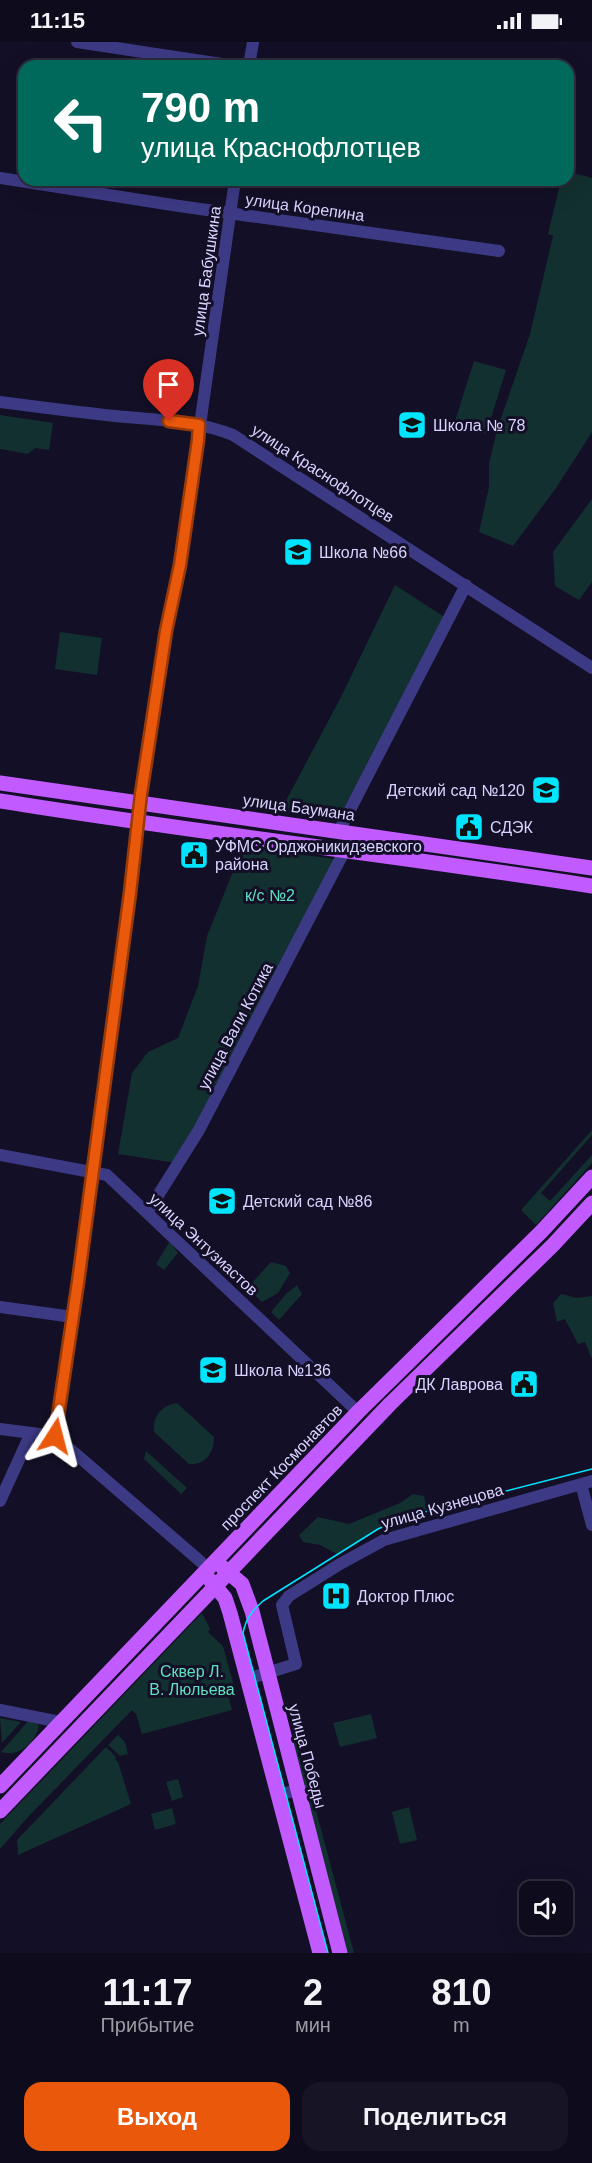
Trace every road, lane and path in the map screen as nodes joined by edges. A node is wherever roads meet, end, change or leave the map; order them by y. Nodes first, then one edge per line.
1 (76, 42) edge
2 (253, 42) edge
3 (195, 60) edge
4 (250, 60) edge
5 (0, 178) edge
6 (18, 181) edge
7 (53, 186) edge
8 (235, 186) edge
9 (232, 213) junction
10 (499, 251) dead end
11 (0, 402) edge
12 (199, 425) junction
13 (466, 585) junction
14 (592, 668) edge
15 (0, 783) edge
16 (0, 801) edge
17 (140, 802) junction
18 (138, 823) junction
19 (339, 831) junction
20 (345, 850) junction
21 (592, 868) edge
22 (592, 886) edge
23 (0, 1155) edge
24 (93, 1172) junction
25 (592, 1177) edge
26 (592, 1203) edge
27 (147, 1213) junction
28 (0, 1306) edge
29 (73, 1317) junction
30 (358, 1412) junction
31 (0, 1429) edge
32 (31, 1433) junction
33 (55, 1436) junction
34 (580, 1484) edge
35 (0, 1501) edge
36 (592, 1525) edge
37 (207, 1566) junction
38 (230, 1573) junction
39 (216, 1587) junction
40 (267, 1673) junction
41 (247, 1679) junction
42 (0, 1710) edge
43 (60, 1722) junction
44 (0, 1786) edge
45 (298, 1790) junction
46 (314, 1793) dead end
47 (278, 1795) junction
48 (0, 1811) edge
49 (320, 1953) edge
50 (340, 1953) edge

1 - 3 street
2 - 4 street
5 - 6 street, улица Корепина
7 - 9 street, улица Корепина
8 - 9 street, улица Бабушкина
9 - 10 street, улица Корепина
9 - 12 street, улица Бабушкина
11 - 12 street, улица Краснофлотцев
12 - 13 street, улица Краснофлотцев
12 - 17 street, улица Бабушкина
13 - 14 street, улица Краснофлотцев
13 - 19 street
15 - 17 main road, улица Баумана
16 - 18 main road
17 - 18 street, улица Бабушкина
17 - 19 main road, улица Баумана
18 - 20 main road
18 - 24 street, улица Бабушкина
19 - 21 main road, улица Баумана
20 - 22 main road
20 - 27 street, улица Вали Котика
23 - 24 street, улица Энтузиастов
24 - 27 street, улица Энтузиастов
24 - 29 street, улица Бабушкина
25 - 30 main road, проспект Космонавтов
26 - 38 main road
27 - 30 street, улица Энтузиастов
28 - 29 street
29 - 33 street, улица Бабушкина
30 - 37 main road, проспект Космонавтов
31 - 32 street
32 - 33 street
32 - 35 street
33 - 37 street
34 - 36 street
34 - 40 street, улица Кузнецова
37 - 38 main road, улица Победы
37 - 39 main road
37 - 43 main road, проспект Космонавтов
38 - 39 main road
38 - 40 main road, улица Победы
39 - 41 main road
39 - 48 main road
40 - 41 street
40 - 45 main road, улица Победы
41 - 47 main road
42 - 43 street
43 - 44 main road, проспект Космонавтов
45 - 46 street
45 - 47 street
45 - 50 main road, улица Победы
47 - 49 main road

